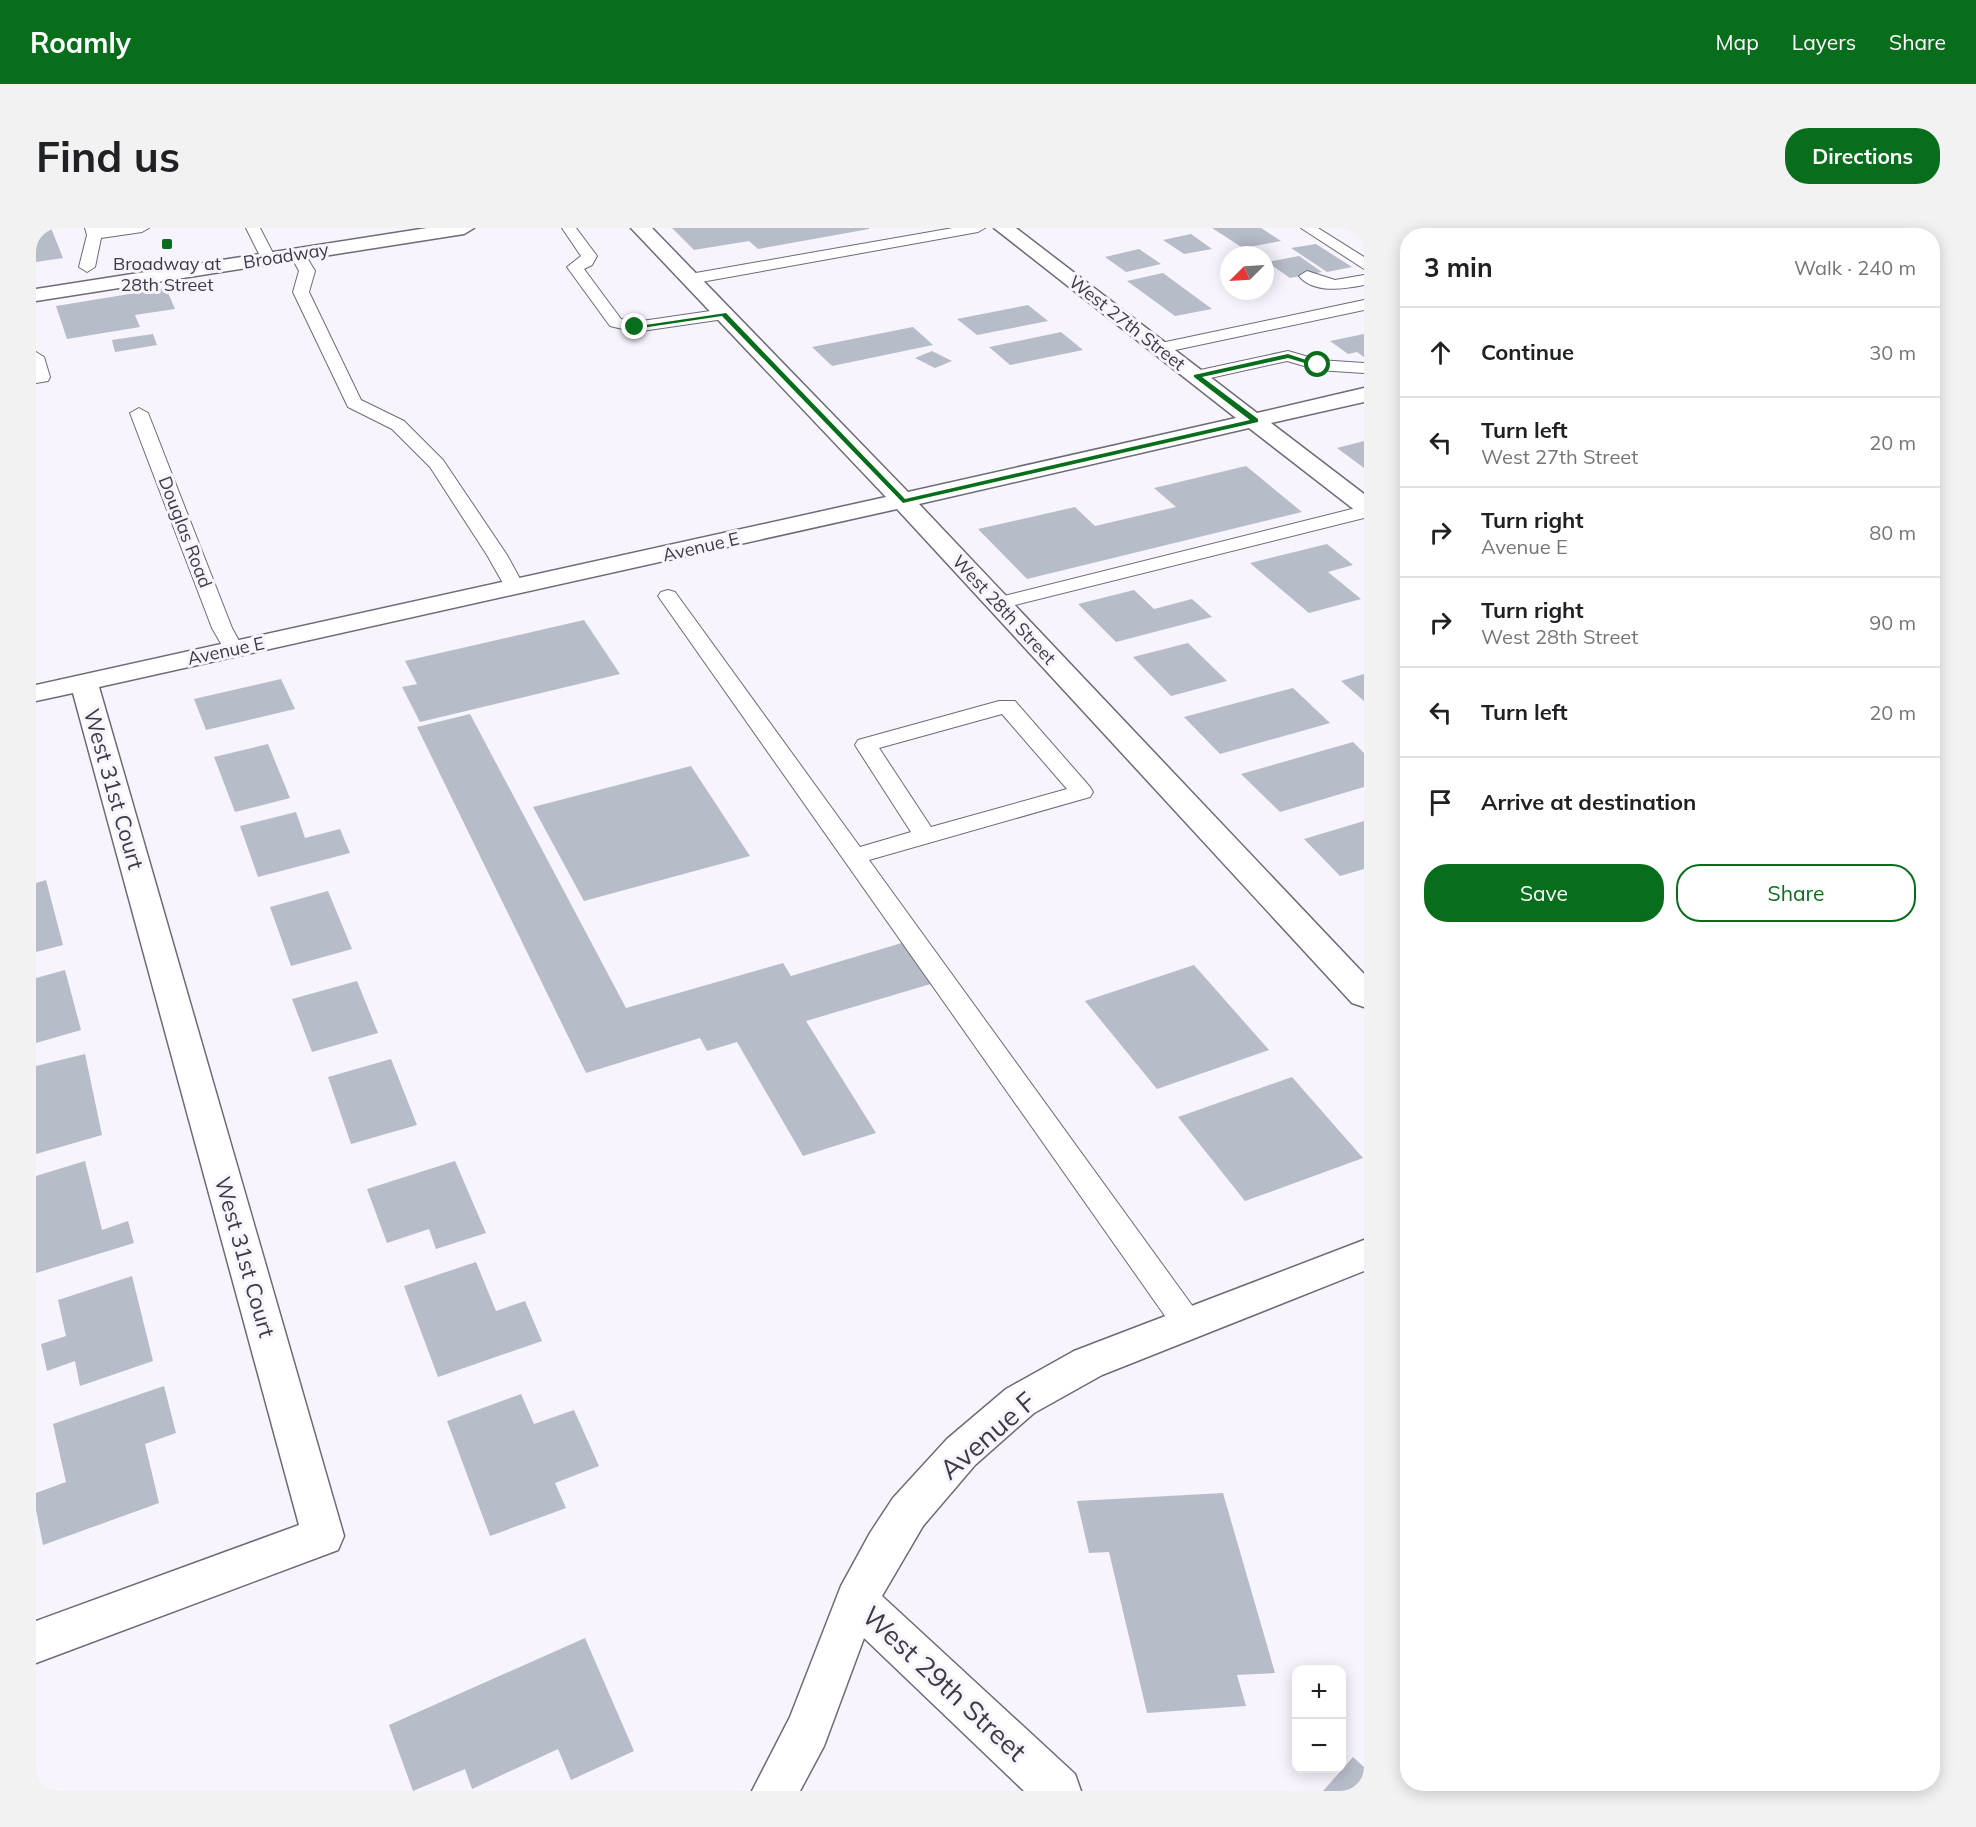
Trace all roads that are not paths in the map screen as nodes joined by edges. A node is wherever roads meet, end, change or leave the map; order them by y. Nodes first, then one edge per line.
1 (142, 228) edge
2 (464, 228) edge
3 (569, 228) edge
4 (641, 228) edge
5 (978, 228) edge
6 (1004, 228) edge
7 (1308, 228) edge
8 (93, 232) edge
9 (256, 234) edge
10 (281, 237) dead end
11 (236, 243) dead end
12 (298, 254) junction
13 (268, 259) junction
14 (110, 263) dead end
15 (1364, 264) edge
16 (87, 267) junction
17 (67, 270) dead end
18 (1307, 276) dead end
19 (690, 279) junction
20 (1364, 280) edge
21 (36, 295) edge
22 (1364, 305) edge
23 (724, 314) junction
24 (1161, 348) junction
25 (36, 357) edge
26 (1364, 368) edge
27 (1197, 376) junction
28 (36, 378) edge
29 (1364, 395) edge
30 (139, 413) dead end
31 (1255, 421) junction
32 (903, 501) junction
33 (1364, 506) edge
34 (1364, 512) edge
35 (516, 588) junction
36 (668, 596) dead end
37 (999, 603) junction
38 (234, 650) junction
39 (84, 682) junction
40 (36, 693) edge
41 (926, 837) junction
42 (854, 856) junction
43 (1364, 995) edge
44 (1364, 1255) edge
45 (1188, 1324) junction
46 (856, 1601) junction
47 (36, 1642) edge
48 (775, 1791) edge
49 (1058, 1791) edge

1 - 8 lane
2 - 12 street, Broadway
3 - 23 lane
4 - 19 street, West 28th Street
5 - 19 lane
6 - 24 street, West 27th Street
7 - 15 lane
8 - 16 lane
9 - 10 street, Broadway
9 - 11 street, Broadway
9 - 13 lane
12 - 13 street, Broadway
12 - 35 lane
13 - 21 street, Broadway
14 - 16 street
16 - 17 street
18 - 20 lane
19 - 23 street, West 28th Street
22 - 24 lane
23 - 32 street, West 28th Street
24 - 27 street, West 27th Street
25 - 28 lane
26 - 27 lane
27 - 31 street, West 27th Street
29 - 31 street, Avenue E
30 - 38 lane, Douglas Road
31 - 32 street, Avenue E
31 - 33 street, West 27th Street
32 - 35 street, Avenue E
32 - 37 street, West 28th Street
34 - 37 lane
35 - 38 street, Avenue E
36 - 42 lane
37 - 43 street, West 28th Street
38 - 39 street, Avenue E
39 - 40 street, Avenue E
39 - 47 street, West 31st Court
41 - 41 lane
41 - 42 lane
42 - 45 lane
44 - 45 street, Avenue F
45 - 46 street, Avenue F
46 - 48 street, Avenue F
46 - 49 street, West 29th Street

